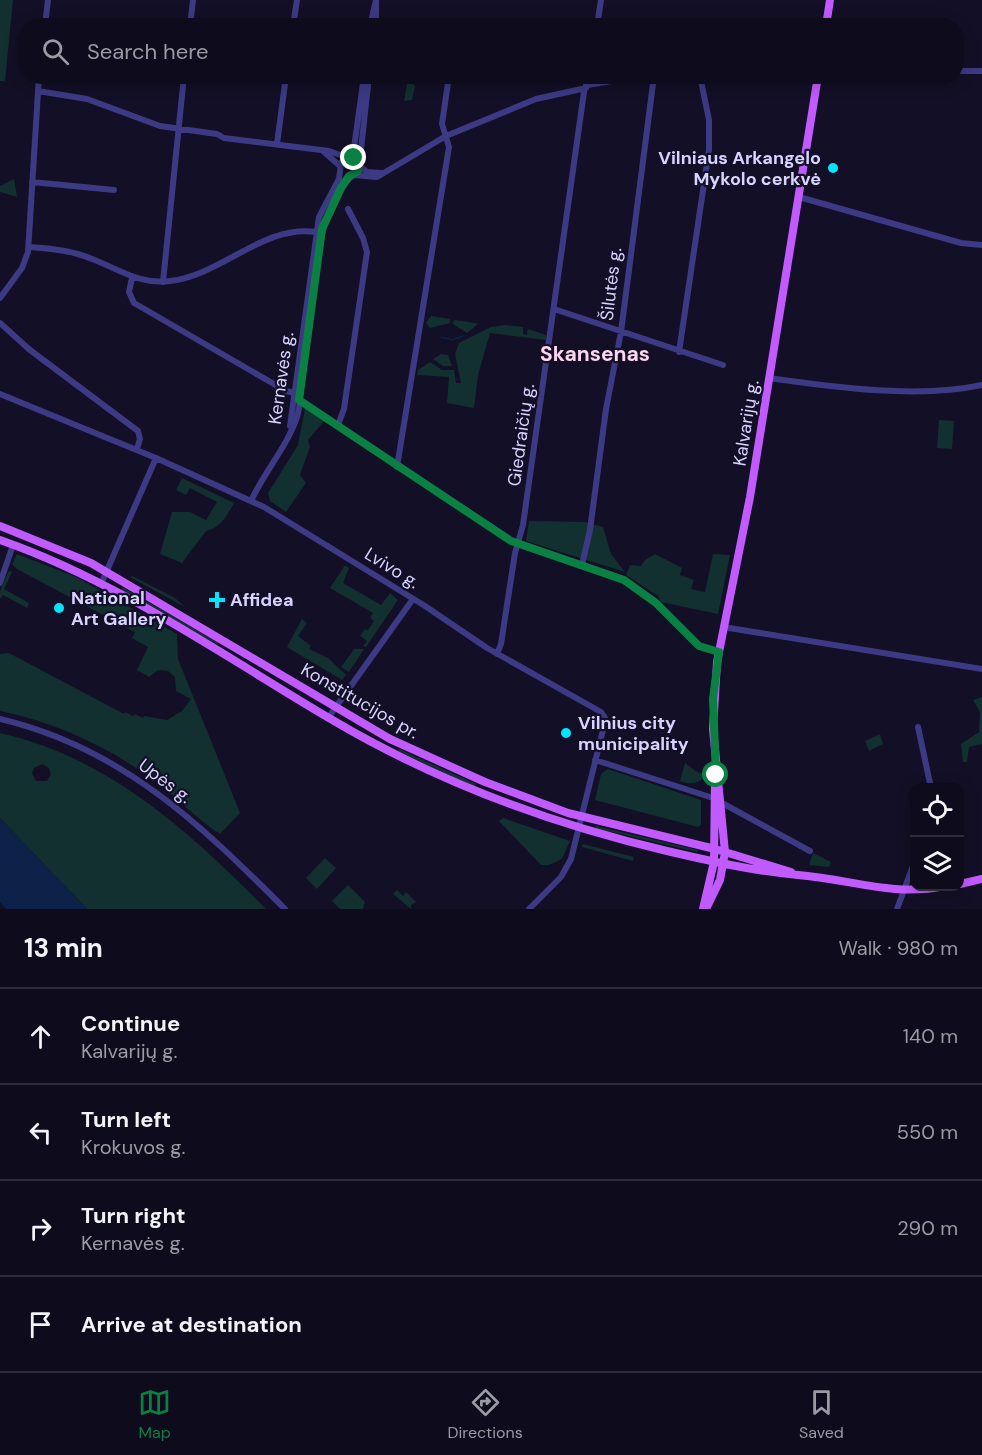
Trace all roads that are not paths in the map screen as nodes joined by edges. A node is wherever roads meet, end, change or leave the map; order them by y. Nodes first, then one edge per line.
1 (48, 0) edge
2 (193, 0) edge
3 (297, 0) edge
4 (376, 0) edge
5 (601, 0) edge
6 (830, 0) edge
7 (46, 18) edge
8 (191, 18) edge
9 (294, 18) edge
10 (372, 18) edge
11 (376, 18) edge
12 (598, 18) edge
13 (827, 18) edge
14 (964, 71) edge
15 (982, 71) edge
16 (38, 84) edge
17 (183, 84) edge
18 (285, 84) edge
19 (363, 84) edge
20 (368, 84) edge
21 (448, 84) edge
22 (588, 84) edge
23 (601, 84) edge
24 (653, 84) edge
25 (702, 84) edge
26 (817, 84) edge
27 (587, 87) junction
28 (38, 91) junction
29 (177, 129) junction
30 (446, 136) junction
31 (277, 144) junction
32 (323, 151) junction
33 (348, 157) junction
34 (359, 163) junction
35 (341, 168) junction
36 (382, 173) junction
37 (352, 176) junction
38 (32, 182) junction
39 (114, 190) dead end
40 (798, 197) junction
41 (348, 209) dead end
42 (316, 232) junction
43 (982, 245) edge
44 (29, 247) junction
45 (132, 278) junction
46 (163, 282) junction
47 (0, 298) edge
48 (554, 309) junction
49 (0, 323) edge
50 (621, 332) junction
51 (679, 352) junction
52 (723, 365) dead end
53 (769, 378) junction
54 (982, 385) edge
55 (296, 393) junction
56 (0, 394) edge
57 (299, 400) junction
58 (338, 425) junction
59 (288, 435) junction
60 (136, 450) junction
61 (156, 458) junction
62 (397, 467) junction
63 (251, 501) junction
64 (0, 526) edge
65 (0, 540) edge
66 (518, 544) junction
67 (13, 545) junction
68 (582, 565) junction
69 (107, 572) junction
70 (0, 583) edge
71 (101, 584) junction
72 (413, 599) junction
73 (723, 627) junction
74 (719, 652) junction
75 (497, 654) junction
76 (982, 669) edge
77 (336, 707) junction
78 (328, 718) junction
79 (0, 719) edge
80 (918, 728) dead end
81 (596, 760) junction
82 (716, 775) junction
83 (930, 783) edge
84 (713, 798) junction
85 (722, 803) junction
86 (581, 817) junction
87 (579, 829) junction
88 (715, 849) junction
89 (810, 851) dead end
90 (725, 852) junction
91 (714, 862) junction
92 (724, 865) junction
93 (800, 875) junction
94 (910, 876) edge
95 (982, 879) edge
96 (964, 883) edge
97 (910, 890) edge
98 (904, 891) junction
99 (285, 909) edge
100 (529, 909) edge
101 (705, 909) edge
102 (897, 909) edge

1 - 7 street
2 - 8 street
3 - 9 street
4 - 10 street
4 - 11 street
5 - 12 street
6 - 13 main road
14 - 15 street
16 - 28 street
17 - 29 street
18 - 31 street
19 - 33 street, Kernavės g.
20 - 34 street, Kernavės g.
21 - 30 street
22 - 27 street, Giedraičių g.
23 - 27 street
24 - 50 street, Šilutės g.
25 - 51 street
26 - 40 main road, Kalvarijų g.
27 - 30 street
27 - 48 street, Giedraičių g.
28 - 29 street
28 - 38 street
29 - 31 street
29 - 46 street
30 - 36 street
30 - 62 street
31 - 32 street
32 - 33 street
32 - 35 street
33 - 34 street
33 - 35 street, Kernavės g.
34 - 36 street
34 - 37 street, Kernavės g.
35 - 37 street
35 - 42 street, Kernavės g.
36 - 37 street
37 - 57 street, Kernavės g.
38 - 39 street
38 - 44 street
40 - 43 street
40 - 53 main road, Kalvarijų g.
41 - 58 street
42 - 46 street
42 - 55 street, Kernavės g.
44 - 45 street
44 - 47 street
45 - 46 street
45 - 55 street
48 - 50 street
48 - 66 street, Giedraičių g.
49 - 60 street
50 - 51 street
50 - 68 street, Šilutės g.
51 - 52 street
53 - 54 street
53 - 73 main road, Kalvarijų g.
55 - 59 street, Kernavės g.
56 - 60 street, Lvivo g.
57 - 58 street
57 - 59 street, Kernavės g.
58 - 62 street
59 - 63 street
60 - 61 street, Lvivo g.
61 - 63 street, Lvivo g.
61 - 69 street
62 - 66 street
63 - 72 street, Lvivo g.
64 - 69 main road, Konstitucijos pr.
65 - 67 main road, Konstitucijos pr.
66 - 68 street
66 - 75 street, Giedraičių g.
67 - 70 street
67 - 71 main road, Konstitucijos pr.
68 - 74 street
69 - 71 street
69 - 77 main road, Konstitucijos pr.
71 - 78 main road, Konstitucijos pr.
72 - 75 street, Lvivo g.
72 - 77 street
73 - 74 main road, Kalvarijų g.
73 - 76 street
74 - 82 main road, Kalvarijų g.
75 - 81 street, Lvivo g.
77 - 78 street
77 - 86 main road, Konstitucijos pr.
78 - 87 main road, Konstitucijos pr.
79 - 99 street, Upės g.
80 - 83 street
81 - 84 street
81 - 86 street
82 - 84 main road, Kalvarijų g.
82 - 85 main road, Kalvarijų g.
84 - 88 main road, Kalvarijų g.
85 - 89 street
85 - 90 main road, Kalvarijų g.
86 - 87 street
86 - 88 main road, Konstitucijos pr.
87 - 91 main road, Konstitucijos pr.
87 - 100 street
88 - 90 main road, Konstitucijos pr.
88 - 91 main road, Kalvarijų g.
90 - 92 main road, Kalvarijų g.
90 - 93 main road, Konstitucijos pr.
91 - 92 main road, Konstitucijos pr.
91 - 101 main road, Kalvarijų g.
92 - 93 main road, Konstitucijos pr.
92 - 101 main road, Kalvarijų g.
93 - 98 main road
94 - 98 street
95 - 96 main road
97 - 98 main road
98 - 102 street

